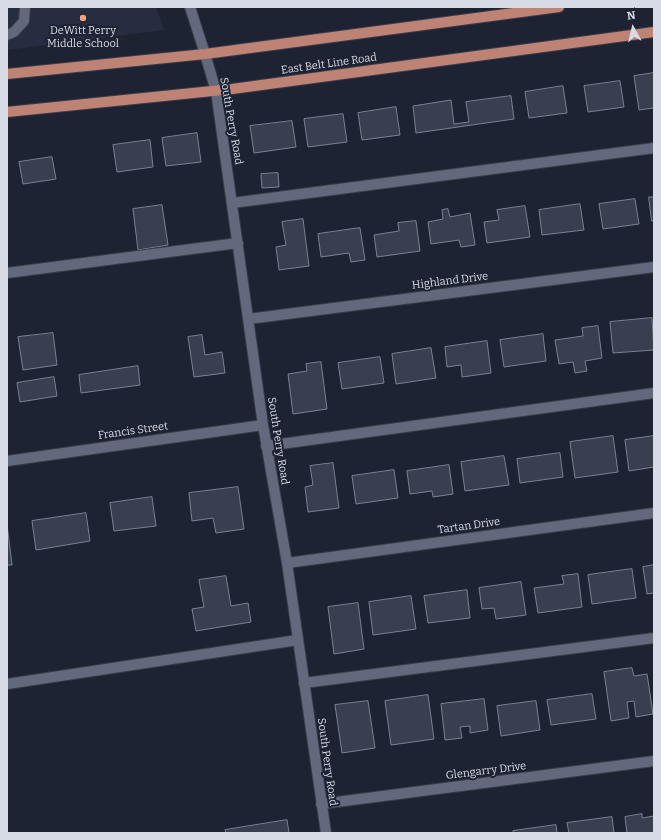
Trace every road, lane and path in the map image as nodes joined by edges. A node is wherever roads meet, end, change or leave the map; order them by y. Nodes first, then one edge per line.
1 (26, 7) edge
2 (190, 7) edge
3 (559, 7) edge
4 (654, 32) edge
5 (7, 35) edge
6 (205, 54) junction
7 (7, 74) edge
8 (216, 91) junction
9 (7, 112) edge
10 (654, 148) edge
11 (232, 203) junction
12 (238, 243) junction
13 (654, 267) edge
14 (7, 273) edge
15 (248, 319) junction
16 (654, 393) edge
17 (263, 425) junction
18 (266, 446) junction
19 (7, 461) edge
20 (654, 513) edge
21 (287, 563) junction
22 (654, 638) edge
23 (298, 640) junction
24 (304, 683) junction
25 (7, 684) edge
26 (654, 761) edge
27 (321, 804) junction
28 (326, 833) edge

1 - 5 street
2 - 6 street, South Perry Road
3 - 6 main road
4 - 8 main road, East Belt Line Road
6 - 7 main road
6 - 8 street, South Perry Road
8 - 9 main road, East Belt Line Road
8 - 11 street, South Perry Road
10 - 11 street
11 - 12 street, South Perry Road
12 - 14 street
12 - 15 street, South Perry Road
13 - 15 street, Highland Drive
15 - 17 street, South Perry Road
16 - 18 street
17 - 18 street, South Perry Road
17 - 19 street, Francis Street
18 - 21 street, South Perry Road
20 - 21 street, Tartan Drive
21 - 23 street, South Perry Road
22 - 24 street
23 - 24 street, South Perry Road
23 - 25 street
24 - 27 street, South Perry Road
26 - 27 street, Glengarry Drive
27 - 28 street, South Perry Road

